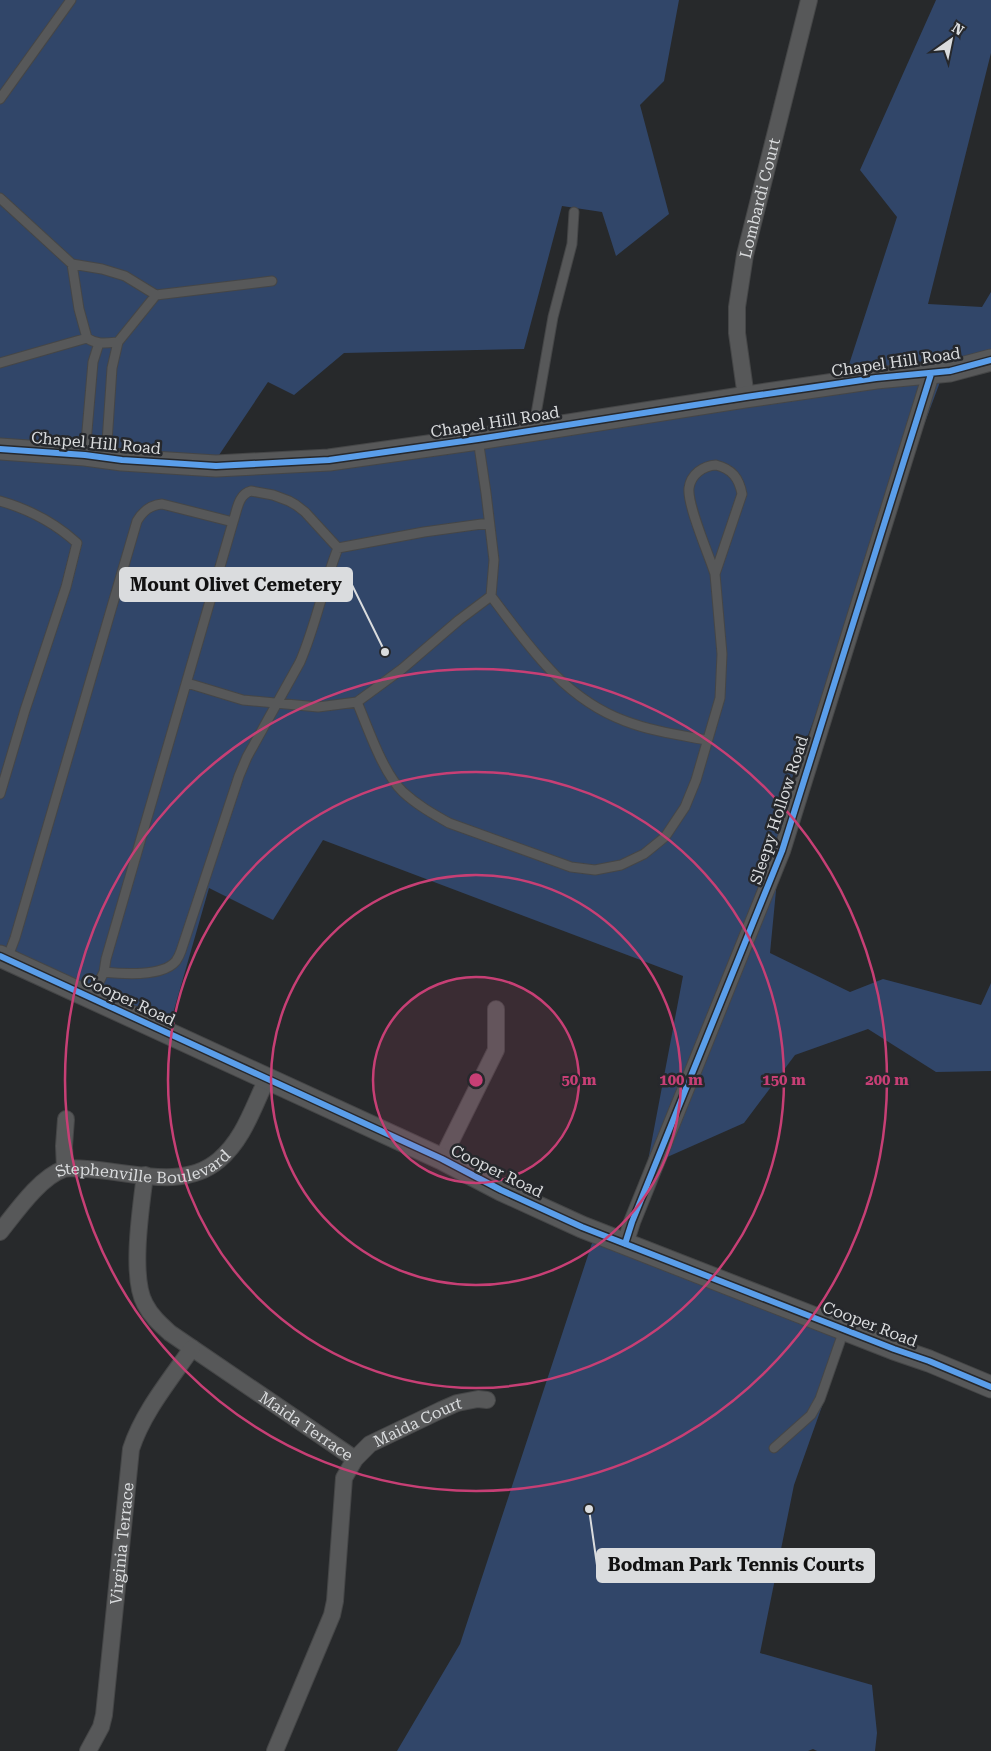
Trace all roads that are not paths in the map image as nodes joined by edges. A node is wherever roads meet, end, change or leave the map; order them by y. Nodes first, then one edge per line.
1 (71, 0) edge
2 (809, 0) edge
3 (0, 99) edge
4 (0, 198) edge
5 (574, 212) dead end
6 (72, 264) junction
7 (272, 281) dead end
8 (156, 295) junction
9 (87, 338) junction
10 (118, 342) junction
11 (98, 343) junction
12 (991, 360) edge
13 (0, 364) edge
14 (931, 374) junction
15 (746, 397) junction
16 (536, 430) junction
17 (478, 439) junction
18 (0, 449) edge
19 (96, 456) junction
20 (0, 500) edge
21 (234, 522) junction
22 (489, 524) junction
23 (338, 548) junction
24 (715, 574) junction
25 (491, 596) junction
26 (187, 683) junction
27 (357, 702) junction
28 (277, 703) junction
29 (706, 740) junction
30 (0, 794) edge
31 (3, 958) edge
32 (104, 972) junction
33 (91, 998) junction
34 (496, 1009) dead end
35 (267, 1079) junction
36 (66, 1119) dead end
37 (442, 1160) junction
38 (65, 1168) junction
39 (145, 1175) junction
40 (0, 1232) edge
41 (625, 1244) junction
42 (844, 1330) junction
43 (192, 1348) junction
44 (991, 1387) edge
45 (488, 1400) dead end
46 (774, 1448) dead end
47 (354, 1459) junction
48 (88, 1751) edge
49 (275, 1751) edge

1 - 3 lane
2 - 15 street, Lombardi Court
4 - 6 lane
5 - 16 lane
6 - 8 lane
6 - 9 lane
7 - 8 lane
8 - 10 lane
9 - 11 lane
9 - 13 lane
10 - 11 lane
10 - 19 lane
11 - 19 lane
12 - 14 street, Chapel Hill Road
14 - 15 street, Chapel Hill Road
14 - 41 street, Sleepy Hollow Road
15 - 16 street, Chapel Hill Road
16 - 17 street, Chapel Hill Road
17 - 19 street, Chapel Hill Road
17 - 22 lane
18 - 19 street, Chapel Hill Road
20 - 30 lane
21 - 23 lane
21 - 26 lane
21 - 31 lane
22 - 23 lane
22 - 25 lane
23 - 28 lane
24 - 24 lane
24 - 29 lane
25 - 27 lane
25 - 29 lane
26 - 28 lane
26 - 32 lane
27 - 28 lane
27 - 29 lane
28 - 32 lane
31 - 33 street, Cooper Road
32 - 33 lane
33 - 35 street, Cooper Road
34 - 37 street
35 - 37 street, Cooper Road
35 - 39 street, Stephenville Boulevard
36 - 38 street
37 - 41 street, Cooper Road
38 - 39 street, Stephenville Boulevard
38 - 40 street, Stephenville Boulevard
39 - 43 street, Maida Terrace
41 - 42 street, Cooper Road
42 - 44 street, Cooper Road
42 - 46 lane
43 - 47 street, Maida Terrace
43 - 48 street, Virginia Terrace
45 - 47 street, Maida Court
47 - 49 street, Maida Terrace

